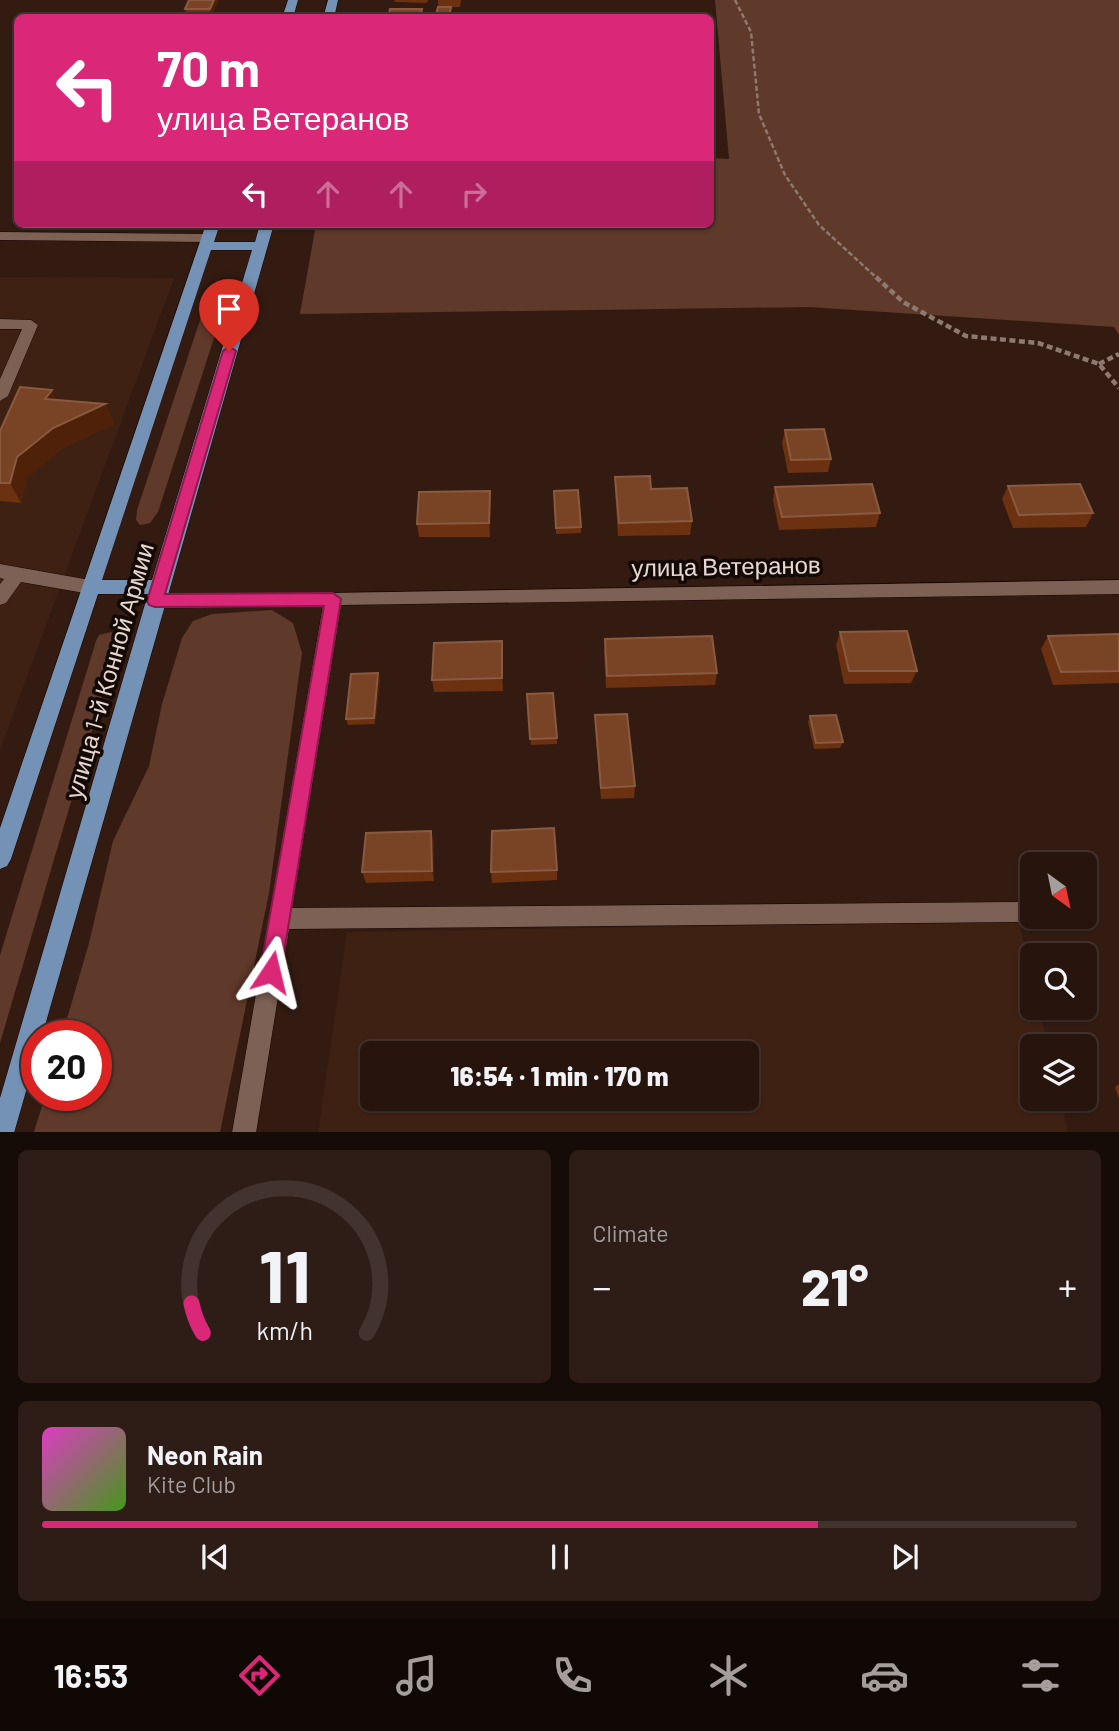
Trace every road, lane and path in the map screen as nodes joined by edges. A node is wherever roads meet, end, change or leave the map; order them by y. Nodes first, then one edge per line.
1 (735, 0) edge
2 (266, 228) edge
3 (0, 236) edge
4 (209, 236) edge
5 (261, 246) junction
6 (0, 324) edge
7 (1119, 354) edge
8 (1099, 363) junction
9 (1119, 388) edge
10 (0, 396) edge
11 (9, 572) edge
12 (90, 587) junction
13 (1119, 587) edge
14 (157, 594) junction
15 (0, 598) edge
16 (333, 599) junction
17 (0, 859) edge
18 (1020, 912) edge
19 (280, 919) junction
20 (2, 1132) edge
21 (244, 1132) edge

1 - 8 path
2 - 5 main road, улица 1-й Конной Армии
3 - 4 street
4 - 5 main road
4 - 12 main road, улица 1-й Конной Армии
5 - 14 main road, улица 1-й Конной Армии
6 - 10 street
7 - 8 path
8 - 9 path
11 - 12 street
11 - 15 street
12 - 14 main road
12 - 17 main road, улица 1-й Конной Армии
13 - 16 street, улица Ветеранов
14 - 16 street, улица Ветеранов
14 - 20 main road, улица 1-й Конной Армии
16 - 19 street
18 - 19 street
19 - 21 street

